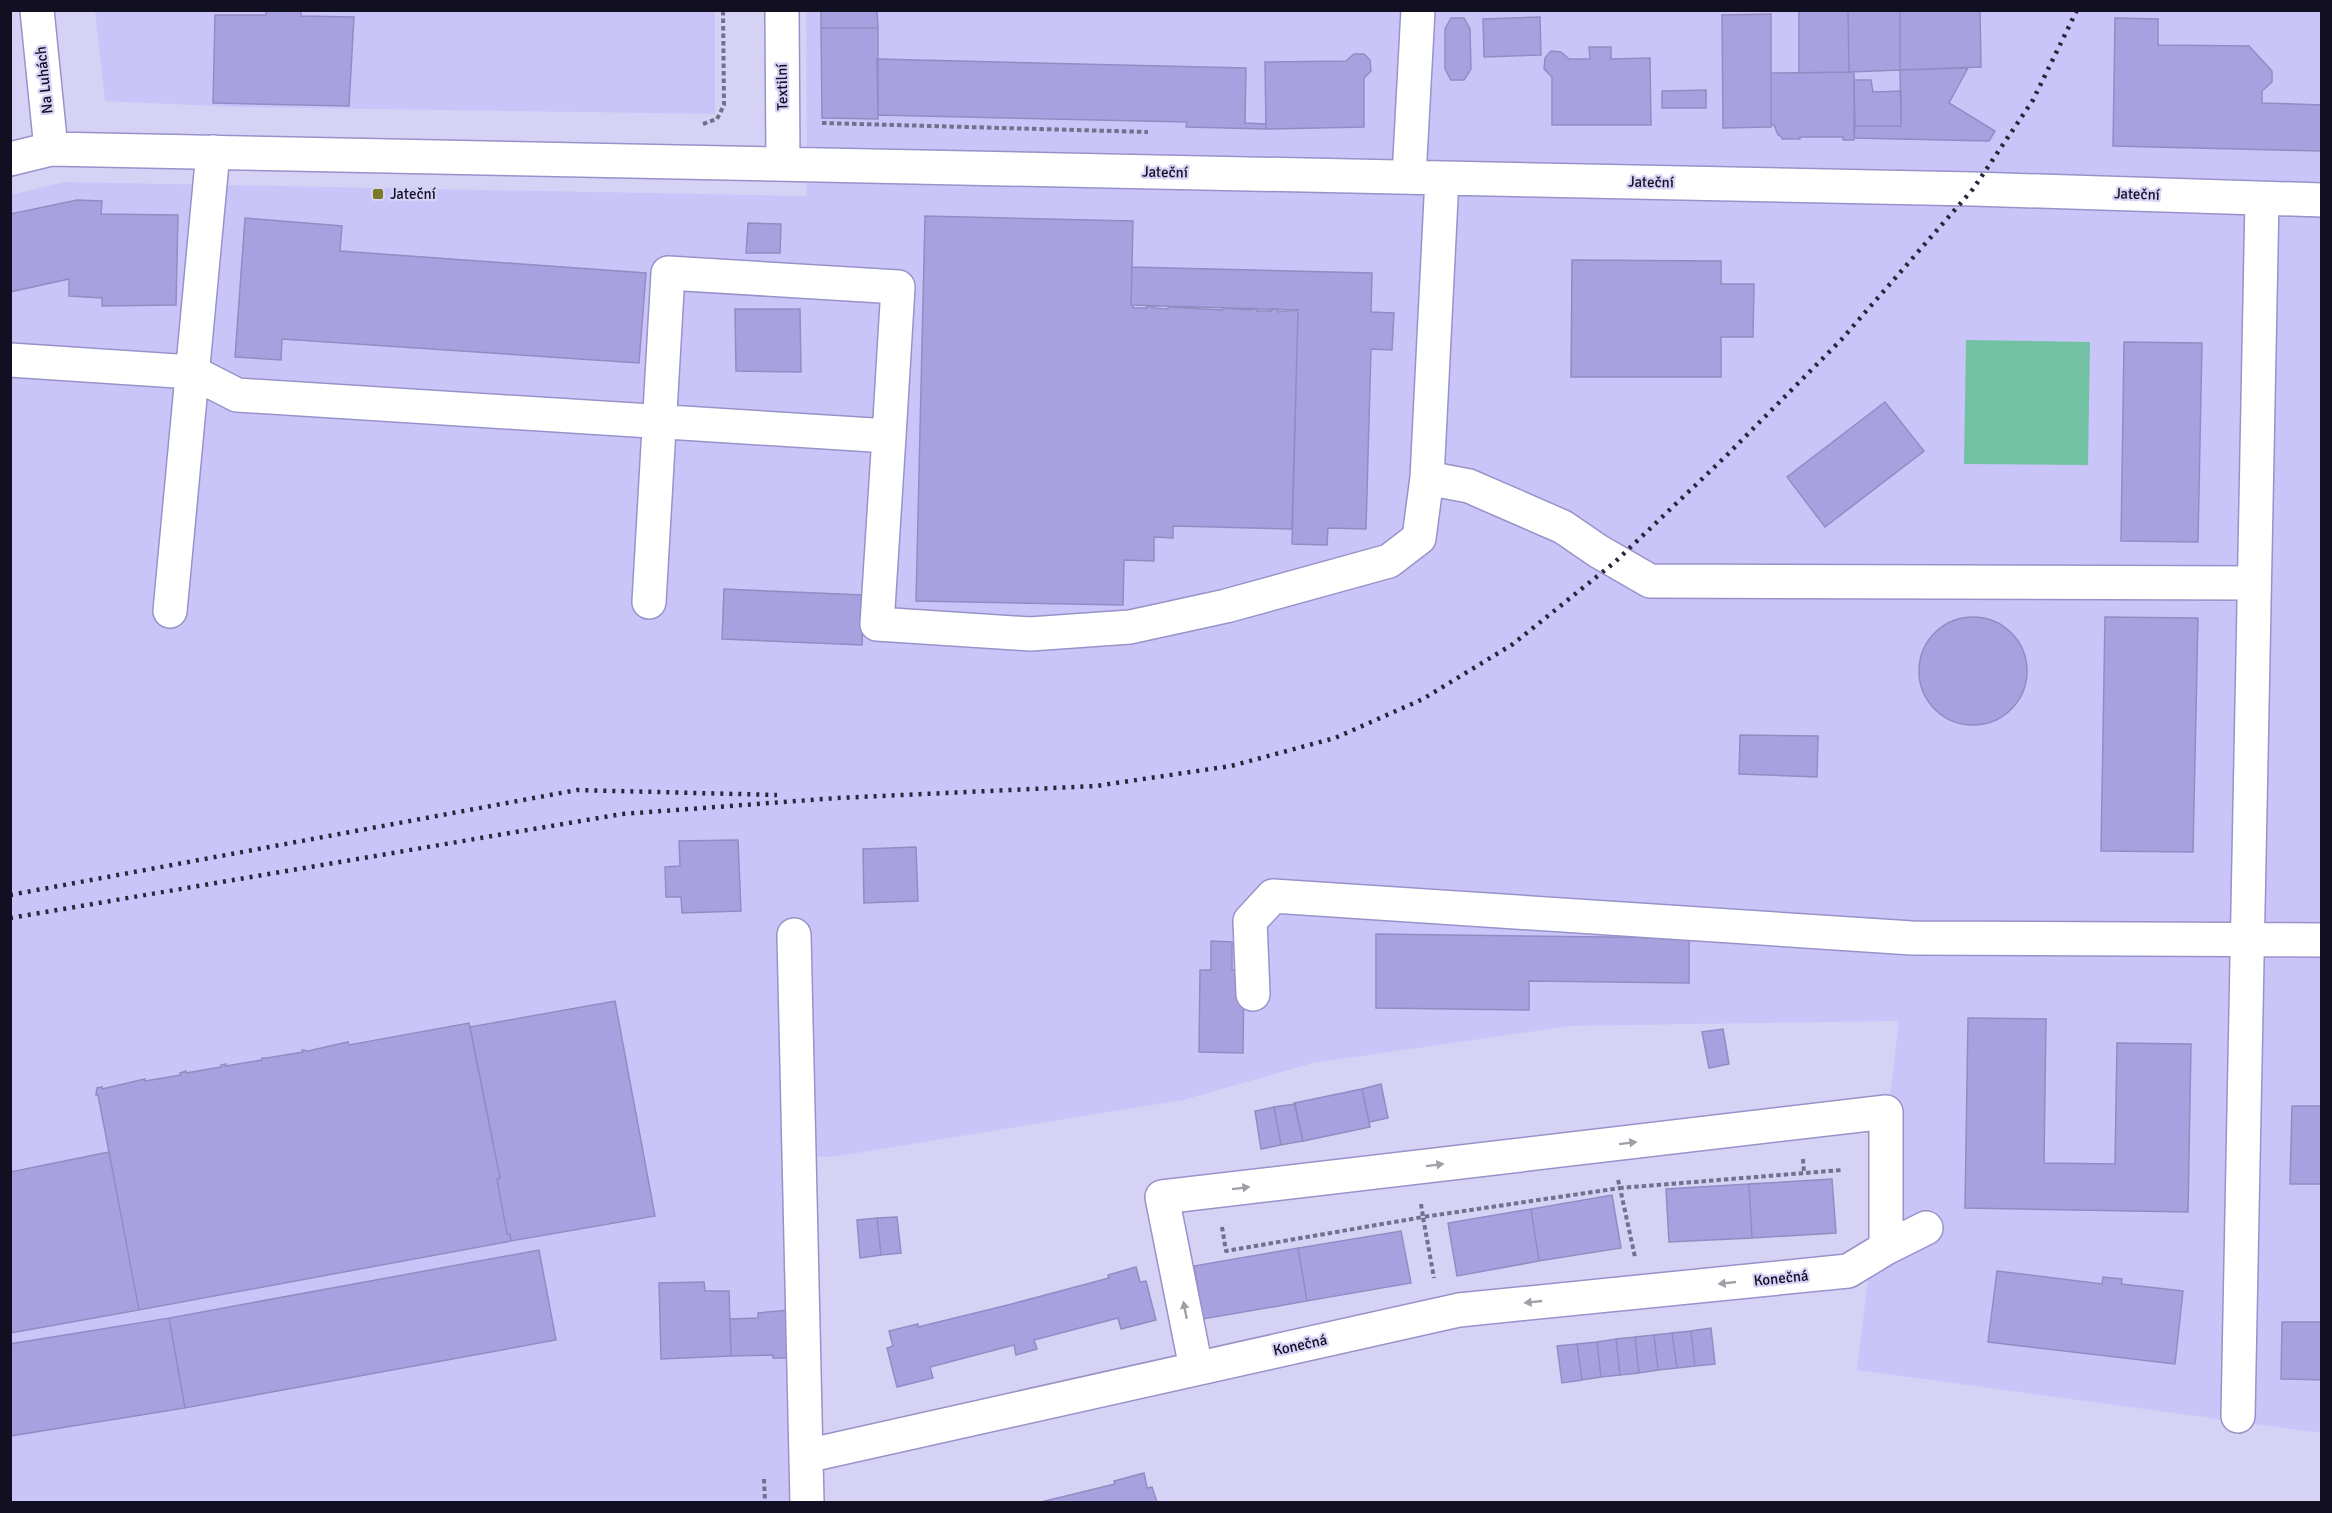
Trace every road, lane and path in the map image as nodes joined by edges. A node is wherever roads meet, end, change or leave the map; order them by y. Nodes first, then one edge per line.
1 (37, 10) edge
2 (723, 10) edge
3 (782, 10) edge
4 (1418, 10) edge
5 (822, 123) dead end
6 (701, 124) dead end
7 (1155, 132) dead end
8 (51, 149) junction
9 (213, 152) junction
10 (10, 159) edge
11 (783, 164) junction
12 (1409, 177) junction
13 (1442, 178) junction
14 (2262, 199) junction
15 (2322, 200) edge
16 (10, 360) edge
17 (192, 372) junction
18 (660, 422) junction
19 (889, 436) junction
20 (1427, 478) junction
21 (2254, 583) junction
22 (649, 602) dead end
23 (170, 610) dead end
24 (794, 935) dead end
25 (2247, 939) junction
26 (2322, 940) edge
27 (1253, 994) dead end
28 (1842, 1170) dead end
29 (1620, 1188) junction
30 (1423, 1217) junction
31 (1221, 1221) dead end
32 (1926, 1228) dead end
33 (1886, 1248) junction
34 (1637, 1265) dead end
35 (1436, 1285) dead end
36 (1203, 1366) junction
37 (2238, 1416) dead end
38 (806, 1456) junction
39 (764, 1479) dead end
40 (765, 1503) edge
41 (807, 1503) edge

1 - 8 street, Na Luhách
2 - 6 path
3 - 11 street, Textilní
4 - 12 street
5 - 7 path
8 - 9 street, Jateční
8 - 10 street, Jateční
9 - 11 street, Jateční
9 - 17 street
11 - 12 street, Jateční
12 - 13 street, Jateční
13 - 14 street, Jateční
13 - 20 street
14 - 15 street, Jateční
14 - 21 street
16 - 17 street
17 - 18 street
17 - 23 street
18 - 19 street
18 - 19 street
18 - 22 street
19 - 20 street
20 - 21 street
21 - 25 street
24 - 38 street
25 - 26 street
25 - 27 street
25 - 37 street
28 - 29 path
29 - 30 path
29 - 34 path
30 - 31 path
30 - 35 path
32 - 33 street
33 -> 36 street, Konečná
36 -> 33 street
36 - 38 street, Konečná
38 - 41 street
39 - 40 path

